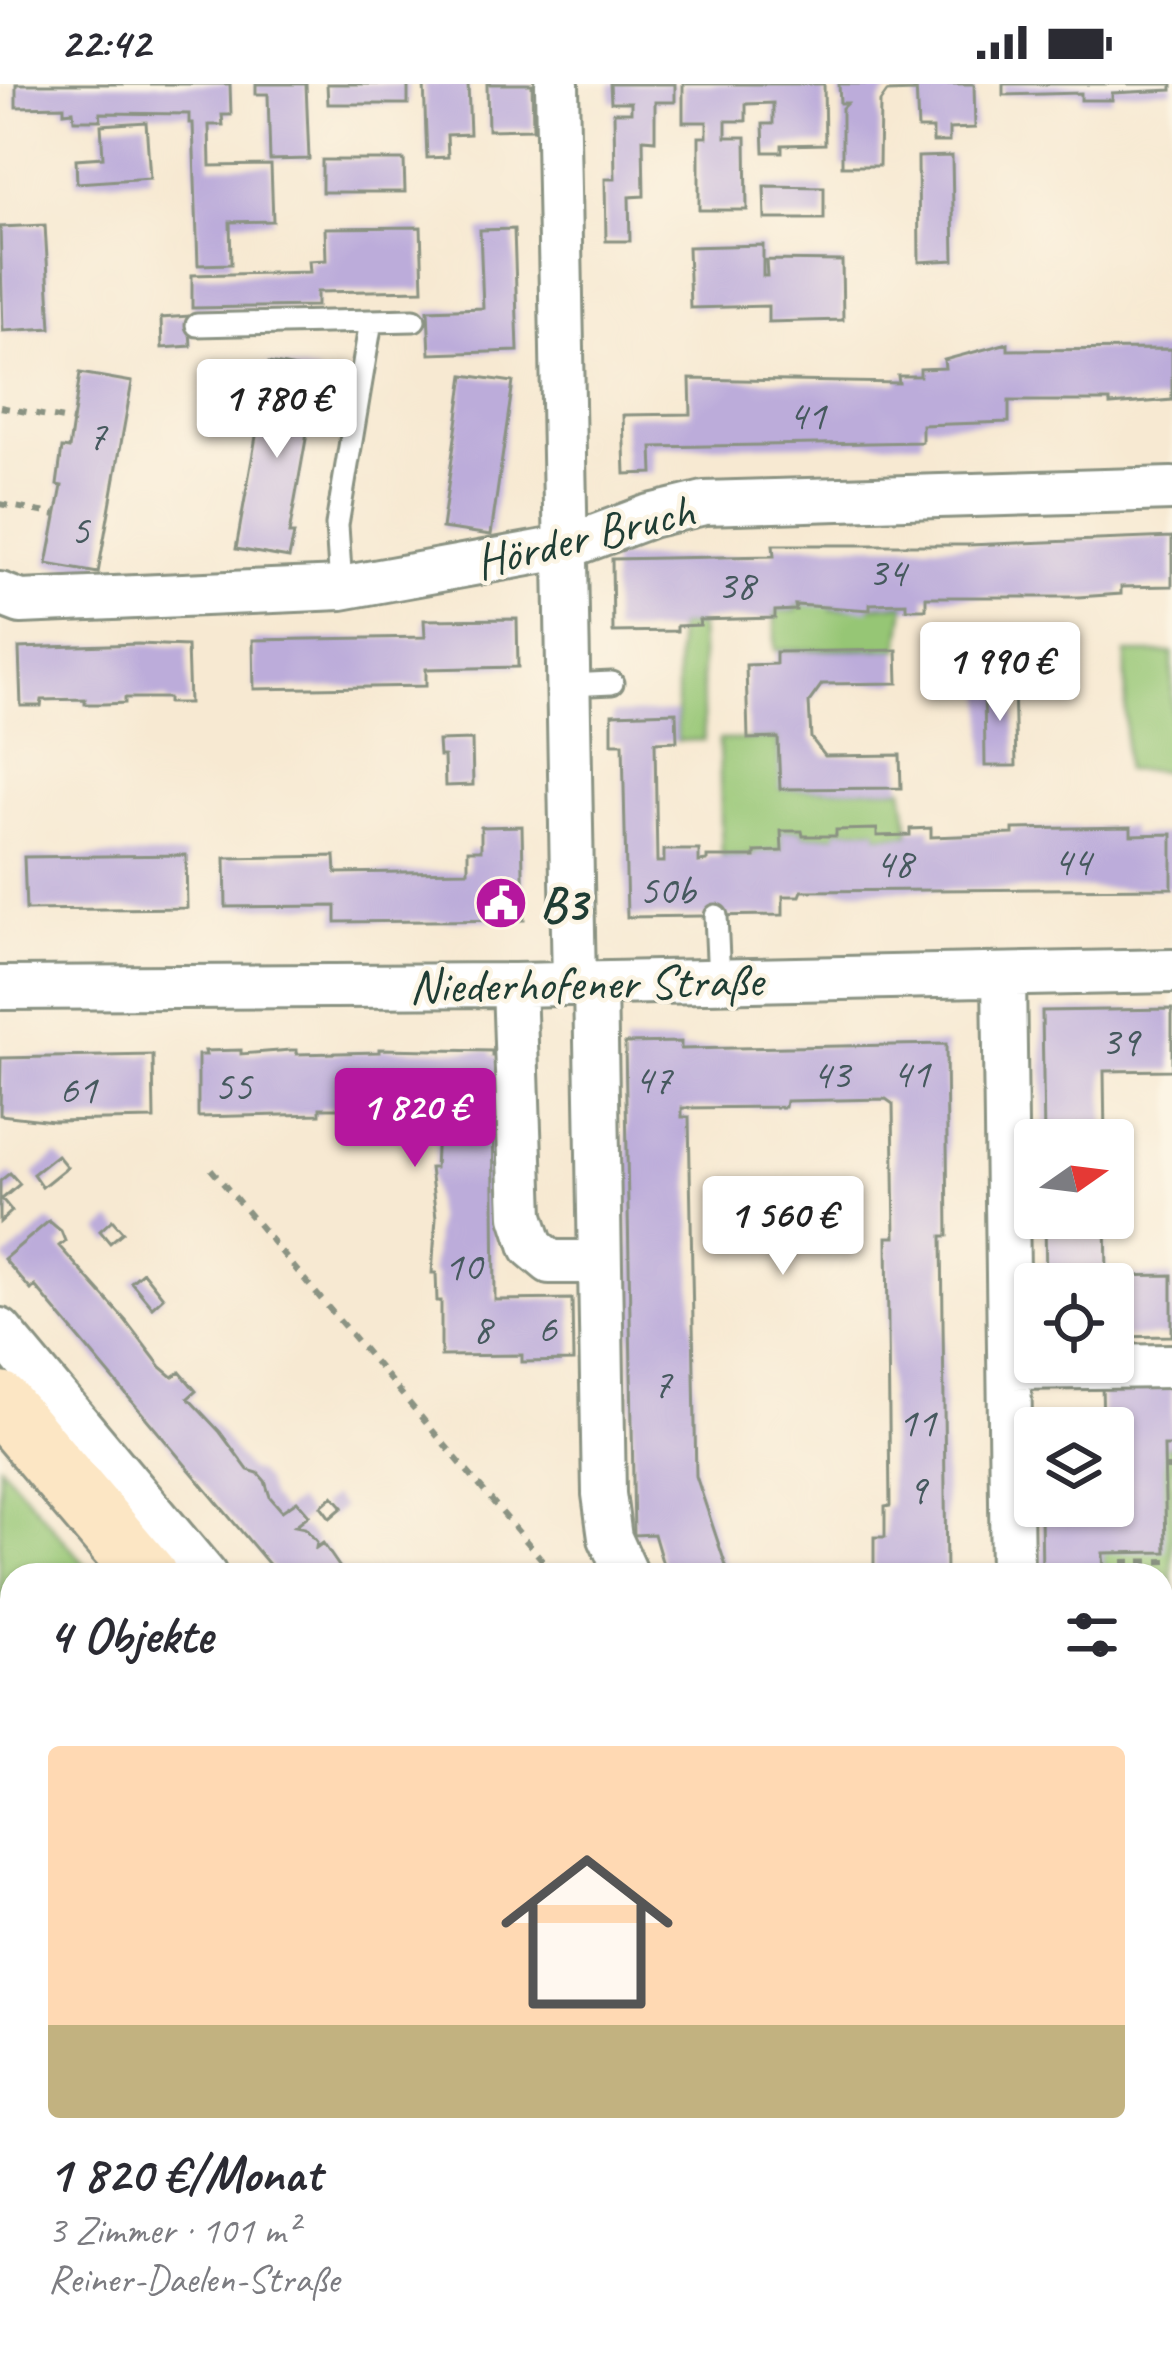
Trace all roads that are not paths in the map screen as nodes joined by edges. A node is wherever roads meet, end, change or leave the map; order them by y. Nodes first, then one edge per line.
1 (557, 84) edge
2 (415, 320) dead end
3 (371, 321) junction
4 (197, 325) dead end
5 (1172, 489) edge
6 (567, 547) junction
7 (341, 588) junction
8 (0, 594) edge
9 (612, 683) dead end
10 (569, 685) junction
11 (716, 916) dead end
12 (1172, 971) edge
13 (1004, 975) junction
14 (719, 980) junction
15 (585, 984) junction
16 (514, 985) junction
17 (0, 988) edge
18 (599, 1262) junction
19 (0, 1330) edge
20 (1172, 1366) edge
21 (1012, 1368) junction
22 (0, 1403) edge
23 (136, 1563) edge
24 (195, 1563) edge
25 (622, 1563) edge
26 (1012, 1563) edge

1 - 6 street
2 - 3 lane
3 - 4 lane
3 - 7 lane
5 - 6 street, Hörder Bruch
6 - 7 street, Hörder Bruch
6 - 10 street
7 - 8 street, Hörder Bruch
9 - 10 lane
10 - 15 street
11 - 14 lane
12 - 13 street, Niederhofener Straße
13 - 14 street, Niederhofener Straße
13 - 21 street
14 - 15 street, Niederhofener Straße
15 - 16 street, Niederhofener Straße
15 - 18 street
16 - 17 street, Niederhofener Straße
16 - 18 street
18 - 25 street
19 - 24 street
20 - 21 street
21 - 26 street
22 - 23 main road

